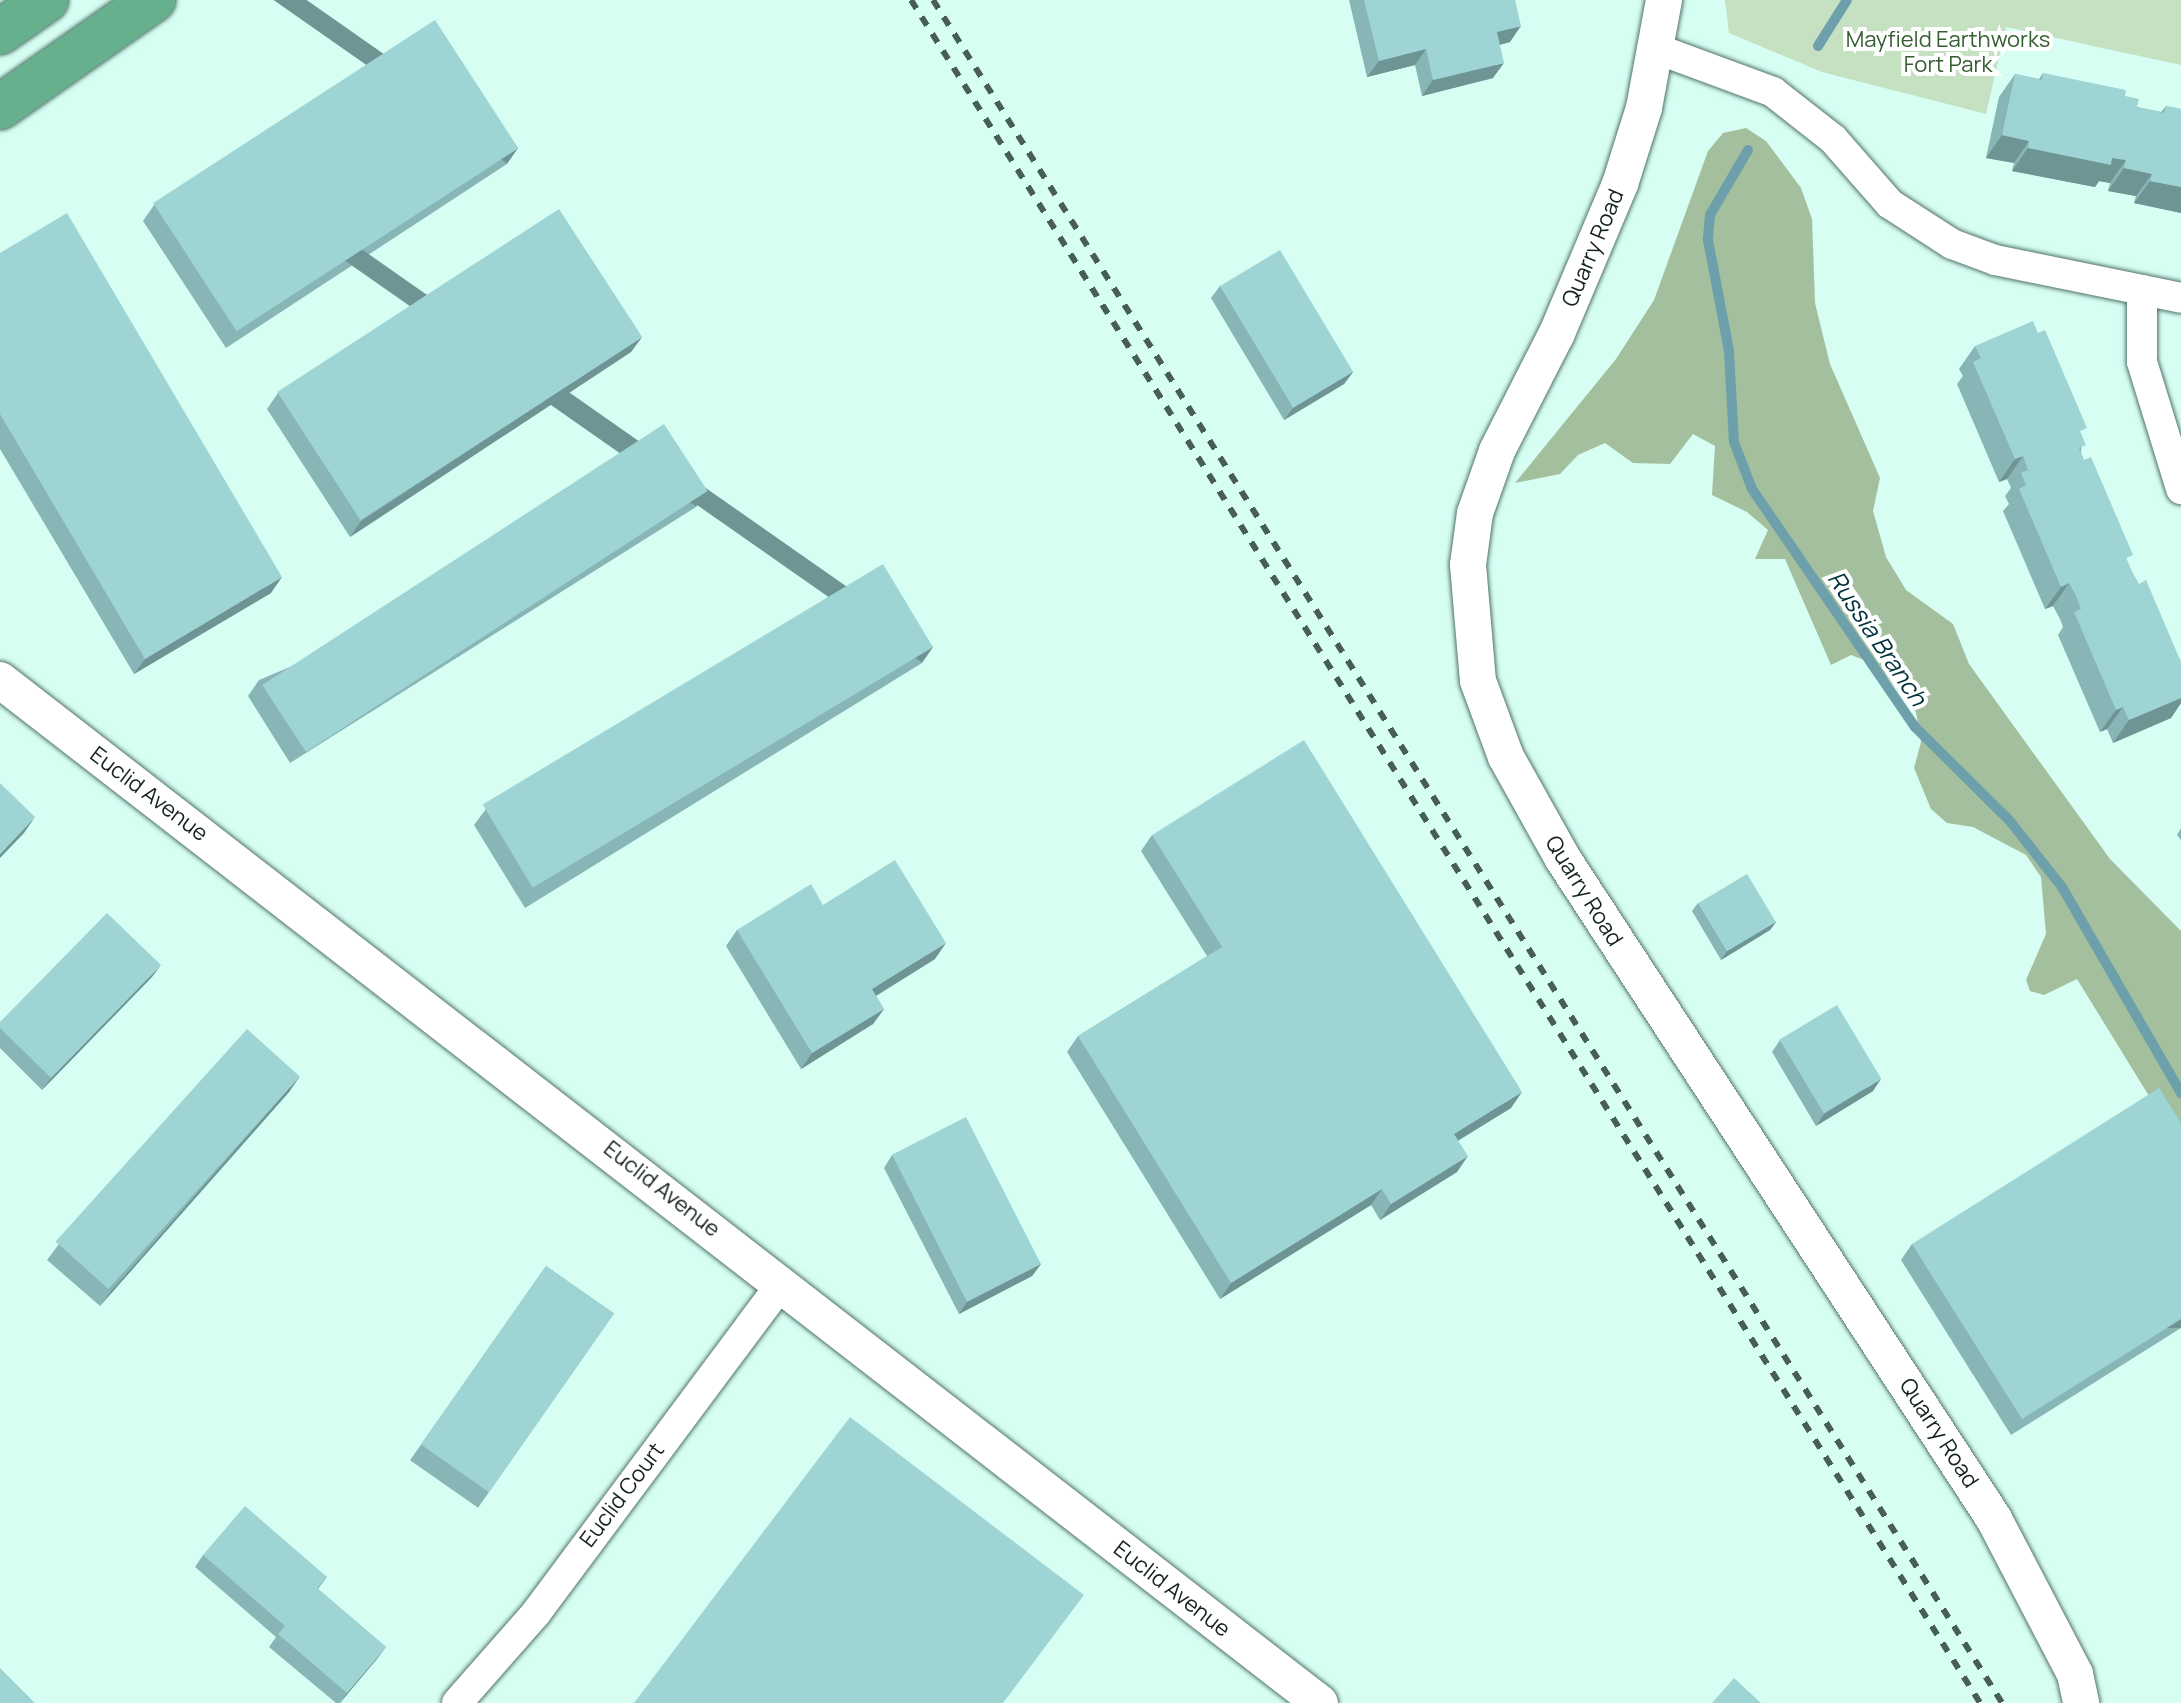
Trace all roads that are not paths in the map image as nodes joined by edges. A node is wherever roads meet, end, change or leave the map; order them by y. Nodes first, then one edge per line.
1 (46, 0) edge
2 (153, 0) edge
3 (1664, 0) edge
4 (0, 32) edge
5 (1657, 49) junction
6 (0, 107) edge
7 (2142, 290) junction
8 (2181, 298) edge
9 (2181, 489) edge
10 (0, 680) edge
11 (782, 1283) junction
12 (457, 1703) edge
13 (1320, 1703) edge
14 (2081, 1703) edge

1 - 4 highway
2 - 6 highway
3 - 5 street, Quarry Road
5 - 7 street
5 - 14 street, Quarry Road
7 - 8 street
7 - 9 street
10 - 11 street, Euclid Avenue
11 - 12 street, Euclid Court
11 - 13 street, Euclid Avenue

